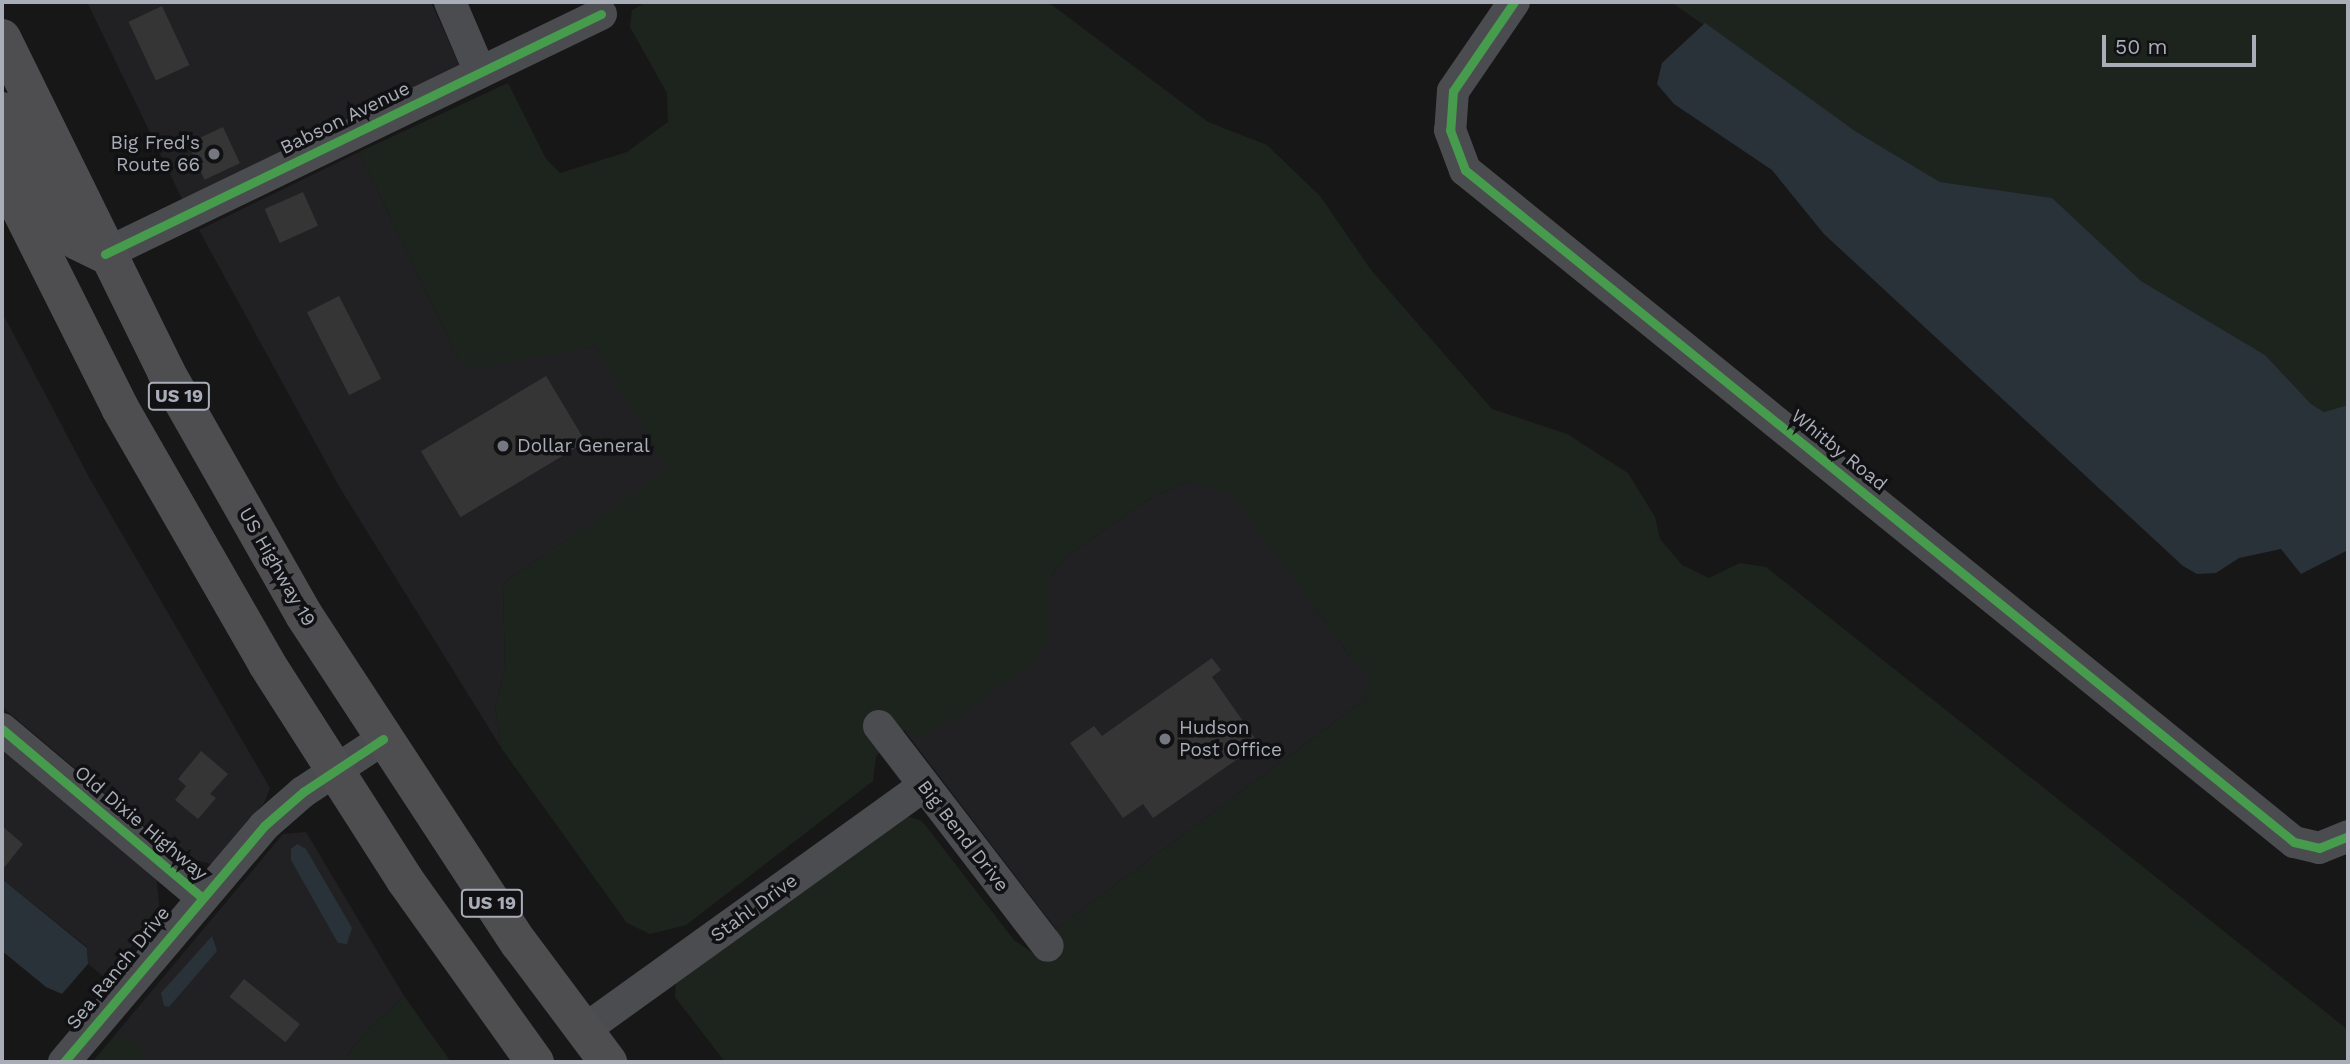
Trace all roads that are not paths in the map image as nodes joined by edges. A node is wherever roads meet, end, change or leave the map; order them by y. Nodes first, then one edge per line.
1 (450, 2) edge
2 (1514, 2) edge
3 (601, 14) dead end
4 (2, 38) edge
5 (480, 72) junction
6 (2, 110) edge
7 (2, 173) edge
8 (105, 254) junction
9 (879, 726) dead end
10 (2, 729) edge
11 (383, 739) junction
12 (335, 771) junction
13 (924, 786) junction
14 (2348, 836) edge
15 (200, 896) junction
16 (1048, 947) dead end
17 (584, 1030) junction
18 (64, 1062) edge
19 (535, 1062) edge
20 (608, 1062) edge

1 - 5 street
2 - 14 street, Whitby Road
3 - 5 street, Babson Avenue
4 - 8 highway, US Highway 19 / US 19
5 - 8 street, Babson Avenue
6 - 8 highway
7 - 12 highway, US 19
8 - 11 highway, US Highway 19 / US 19
9 - 13 street, Big Bend Drive
10 - 15 street, Old Dixie Highway
11 - 12 street, Old Dixie Highway
11 - 17 highway, US Highway 19 / US 19
12 - 15 street, Old Dixie Highway
12 - 19 highway, US 19
13 - 16 street, Big Bend Drive
13 - 17 street, Stahl Drive
15 - 18 street, Sea Ranch Drive
17 - 20 highway, US Highway 19 / US 19

